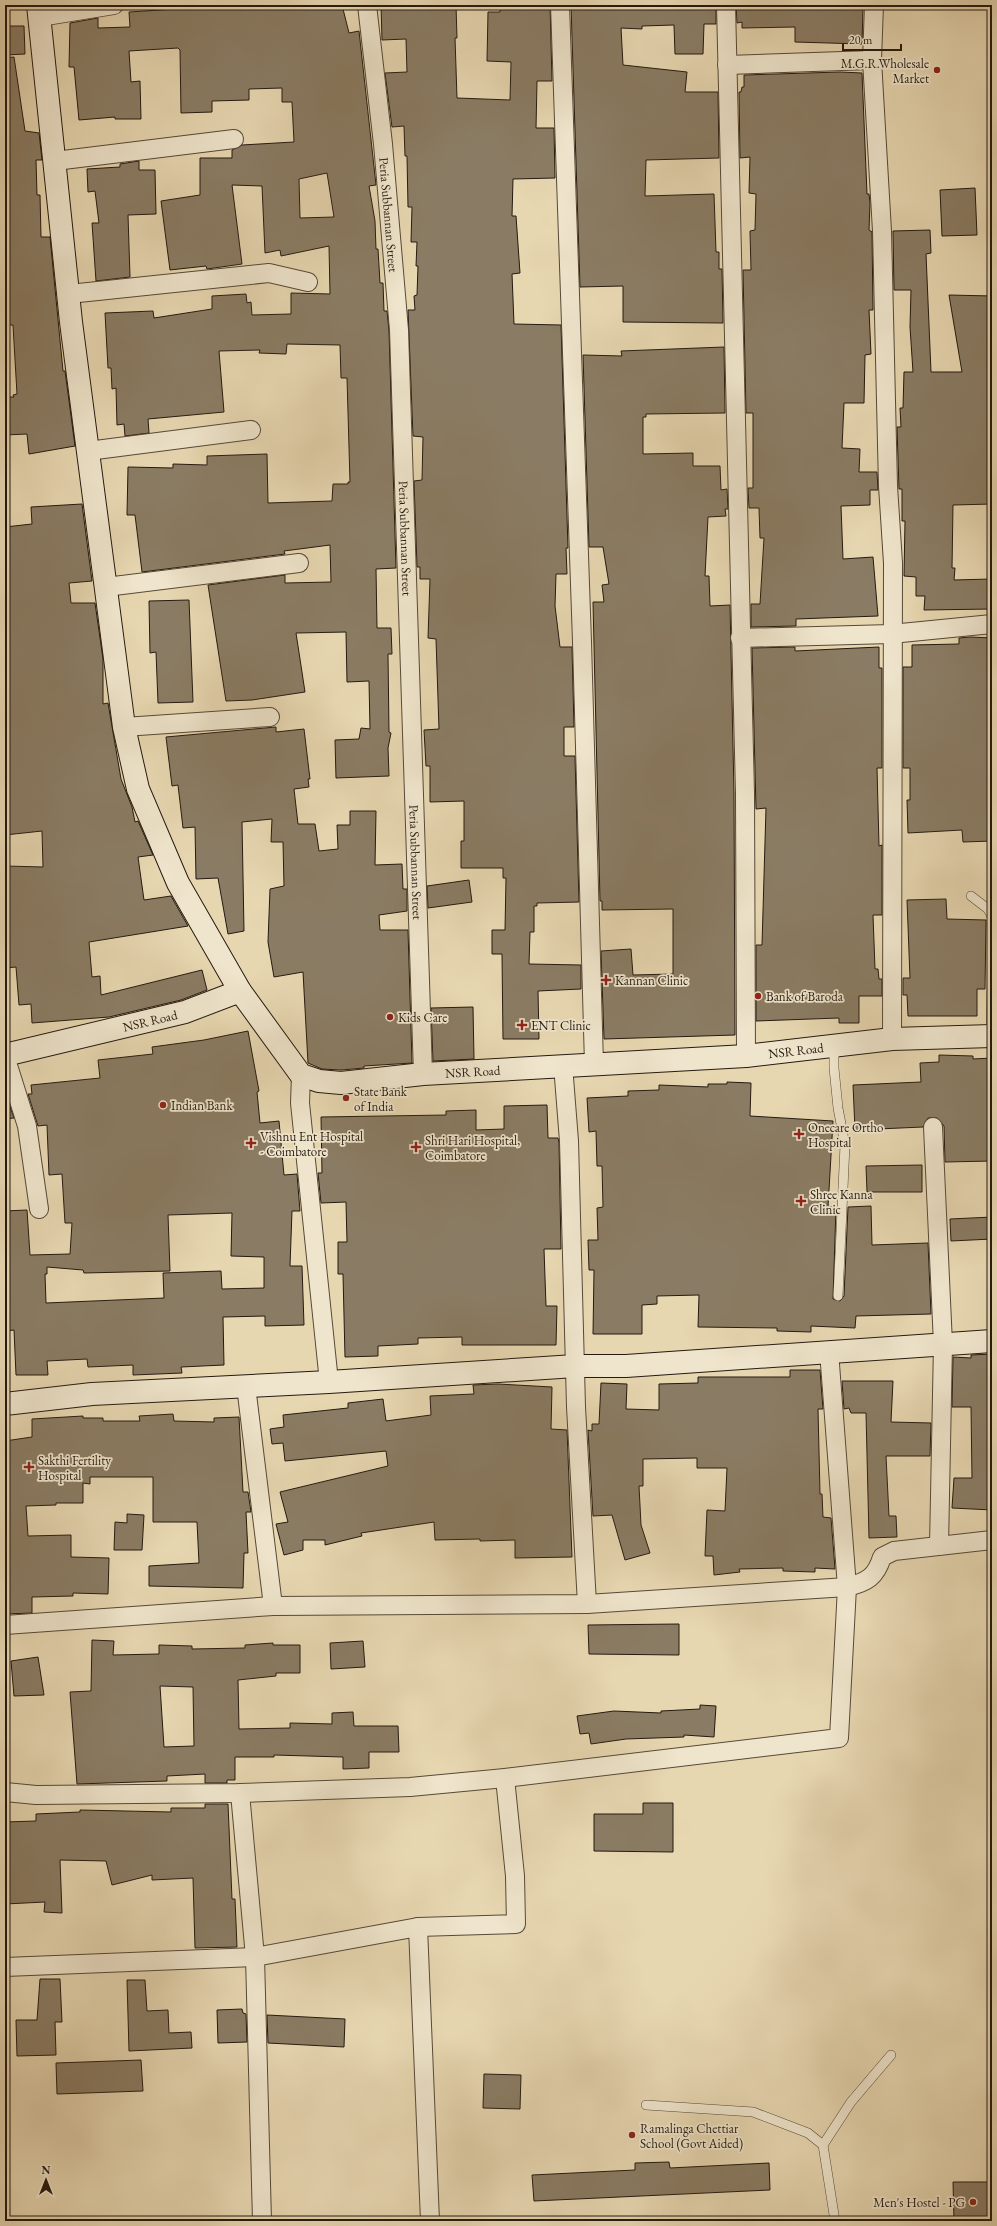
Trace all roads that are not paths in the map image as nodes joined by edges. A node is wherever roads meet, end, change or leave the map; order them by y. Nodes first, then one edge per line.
1 (114, 5) edge
2 (367, 5) edge
3 (560, 5) edge
4 (726, 5) edge
5 (874, 5) edge
6 (39, 11) edge
7 (872, 60) junction
8 (727, 65) junction
9 (234, 139) dead end
10 (54, 161) junction
11 (308, 282) dead end
12 (68, 294) junction
13 (251, 430) dead end
14 (88, 451) junction
15 (299, 563) dead end
16 (106, 587) junction
17 (992, 624) edge
18 (891, 634) junction
19 (740, 638) junction
20 (270, 717) dead end
21 (124, 727) junction
22 (970, 896) dead end
23 (992, 916) edge
24 (992, 982) edge
25 (240, 991) junction
26 (992, 1036) edge
27 (892, 1039) junction
28 (834, 1046) junction
29 (5, 1055) edge
30 (746, 1056) junction
31 (594, 1064) junction
32 (563, 1065) junction
33 (424, 1074) junction
34 (301, 1075) junction
35 (933, 1127) dead end
36 (39, 1209) dead end
37 (838, 1296) dead end
38 (992, 1341) edge
39 (943, 1344) junction
40 (829, 1351) junction
41 (576, 1366) junction
42 (329, 1382) junction
43 (246, 1386) junction
44 (5, 1404) edge
45 (992, 1540) edge
46 (939, 1546) junction
47 (847, 1587) junction
48 (587, 1604) junction
49 (273, 1606) junction
50 (5, 1625) edge
51 (505, 1778) junction
52 (5, 1792) edge
53 (240, 1793) junction
54 (418, 1927) junction
55 (255, 1957) junction
56 (5, 1967) edge
57 (891, 2055) dead end
58 (646, 2105) dead end
59 (823, 2146) junction
60 (262, 2221) edge
61 (430, 2221) edge
62 (835, 2221) edge

1 - 6 street
2 - 33 street, Peria Subbannan Street
3 - 31 street
4 - 8 street
5 - 7 street
6 - 10 street
7 - 8 street
7 - 18 street
8 - 19 street
9 - 10 street
10 - 12 street
11 - 12 street
12 - 14 street
13 - 14 street
14 - 16 street
15 - 16 street
16 - 21 street
17 - 18 street
18 - 19 street
18 - 27 street
19 - 30 street
20 - 21 street
21 - 25 street
22 - 23 lane
24 - 26 lane
25 - 29 street, NSR Road
25 - 34 street
26 - 27 street, NSR Road
27 - 28 street, NSR Road
28 - 30 street, NSR Road
28 - 37 lane
29 - 36 street
30 - 31 street, NSR Road
31 - 32 street, NSR Road
32 - 33 street, NSR Road
32 - 41 street
33 - 34 street, NSR Road
34 - 42 street
35 - 39 street
38 - 39 street
39 - 40 street
39 - 46 street
40 - 41 street
40 - 47 street
41 - 42 street
41 - 48 street
42 - 43 street
43 - 44 street
43 - 49 street
45 - 46 street
46 - 47 street
47 - 48 street
47 - 51 street
48 - 49 street
49 - 50 street
51 - 53 street
51 - 54 street
52 - 53 street
53 - 55 street
54 - 55 street
54 - 61 street
55 - 56 street
55 - 60 street
57 - 59 lane
58 - 59 lane
59 - 62 lane

